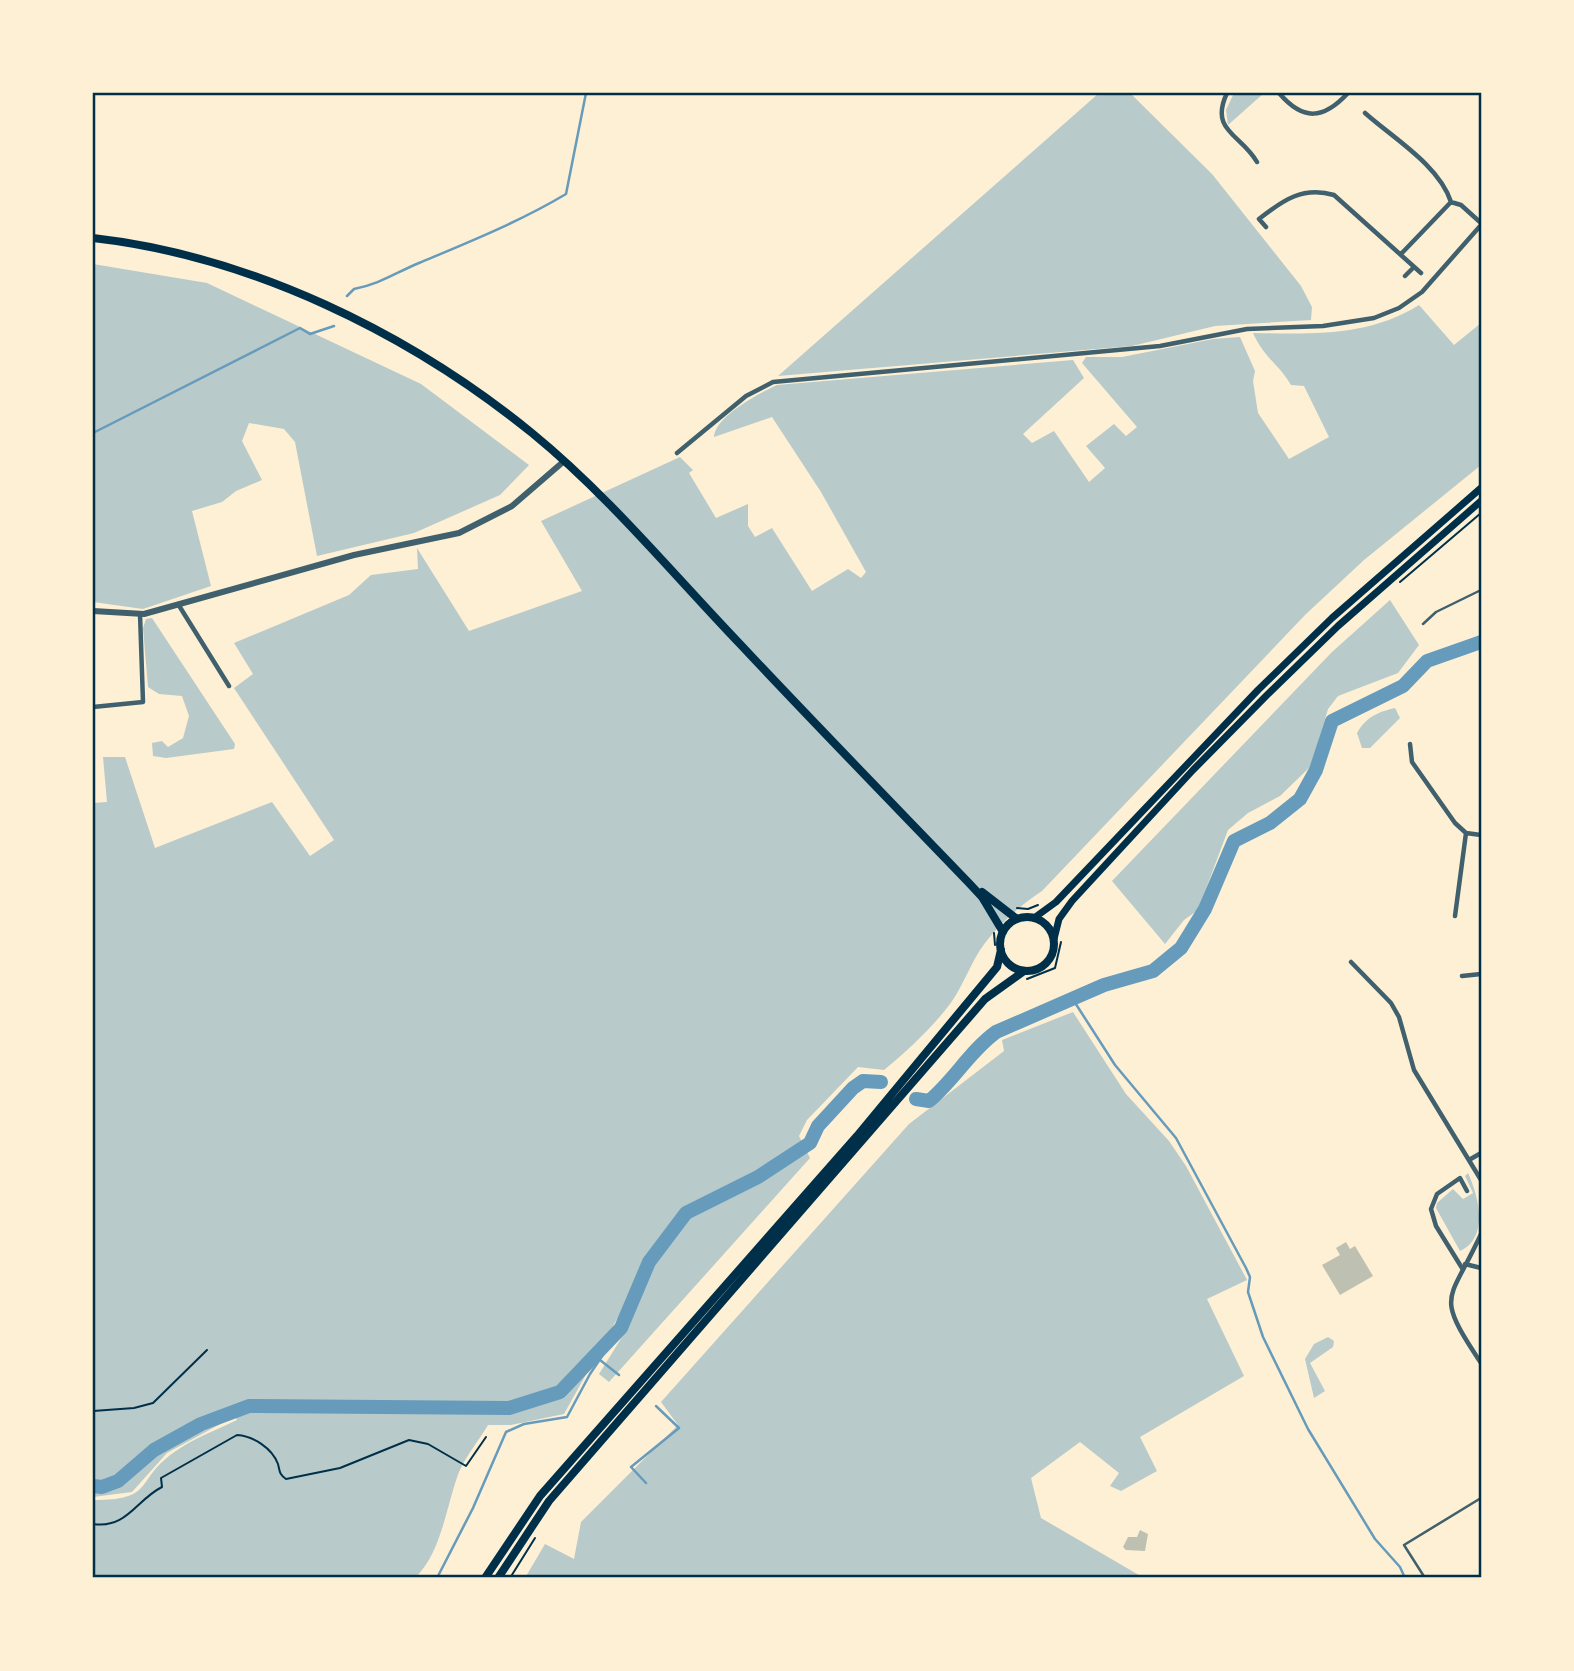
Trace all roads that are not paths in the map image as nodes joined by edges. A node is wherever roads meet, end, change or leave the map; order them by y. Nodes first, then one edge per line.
1 (1227, 93) edge
2 (1279, 93) edge
3 (1348, 93) edge
4 (1365, 113) dead end
5 (1257, 162) dead end
6 (1451, 202) junction
7 (1481, 224) edge
8 (1266, 227) dead end
9 (93, 238) edge
10 (1401, 254) junction
11 (1414, 267) junction
12 (1421, 273) dead end
13 (1405, 276) dead end
14 (677, 453) dead end
15 (563, 462) junction
16 (1481, 488) edge
17 (1481, 501) edge
18 (1481, 590) edge
19 (178, 604) junction
20 (93, 611) edge
21 (141, 614) junction
22 (1423, 624) dead end
23 (229, 686) dead end
24 (93, 707) edge
25 (1410, 744) dead end
26 (1466, 834) junction
27 (1481, 835) edge
28 (968, 882) junction
29 (1455, 916) dead end
30 (1034, 918) junction
31 (1017, 919) junction
32 (998, 931) junction
33 (1057, 941) junction
34 (998, 950) junction
35 (1351, 962) dead end
36 (1024, 971) junction
37 (1481, 974) edge
38 (1462, 976) dead end
39 (907, 1081) junction
40 (891, 1100) junction
41 (1481, 1153) edge
42 (1469, 1160) junction
43 (1481, 1180) edge
44 (1467, 1191) dead end
45 (1481, 1234) edge
46 (1463, 1266) junction
47 (1481, 1268) edge
48 (1481, 1363) edge
49 (1481, 1499) edge
50 (485, 1578) edge
51 (498, 1578) edge
52 (1426, 1578) edge

1 - 5 street
2 - 3 street
4 - 6 street
6 - 7 street
6 - 10 street
7 - 14 street
8 - 10 street
9 - 15 highway
10 - 11 street
11 - 12 street
11 - 13 street
15 - 19 street
15 - 28 highway
16 - 30 main road
17 - 33 main road
18 - 22 lane
19 - 21 street
19 - 23 street
20 - 21 street
21 - 24 street
25 - 26 street
26 - 27 street
26 - 29 street
28 - 31 highway
28 - 32 highway
30 - 31 highway
30 - 33 highway
31 - 32 highway
32 - 34 highway
33 - 36 highway
34 - 36 highway
34 - 39 highway
35 - 42 street
36 - 39 highway
37 - 38 street
39 - 40 highway
40 - 50 highway
40 - 51 highway
41 - 42 street
42 - 43 street
44 - 46 street
45 - 46 street
46 - 47 street
46 - 48 street
49 - 52 lane

